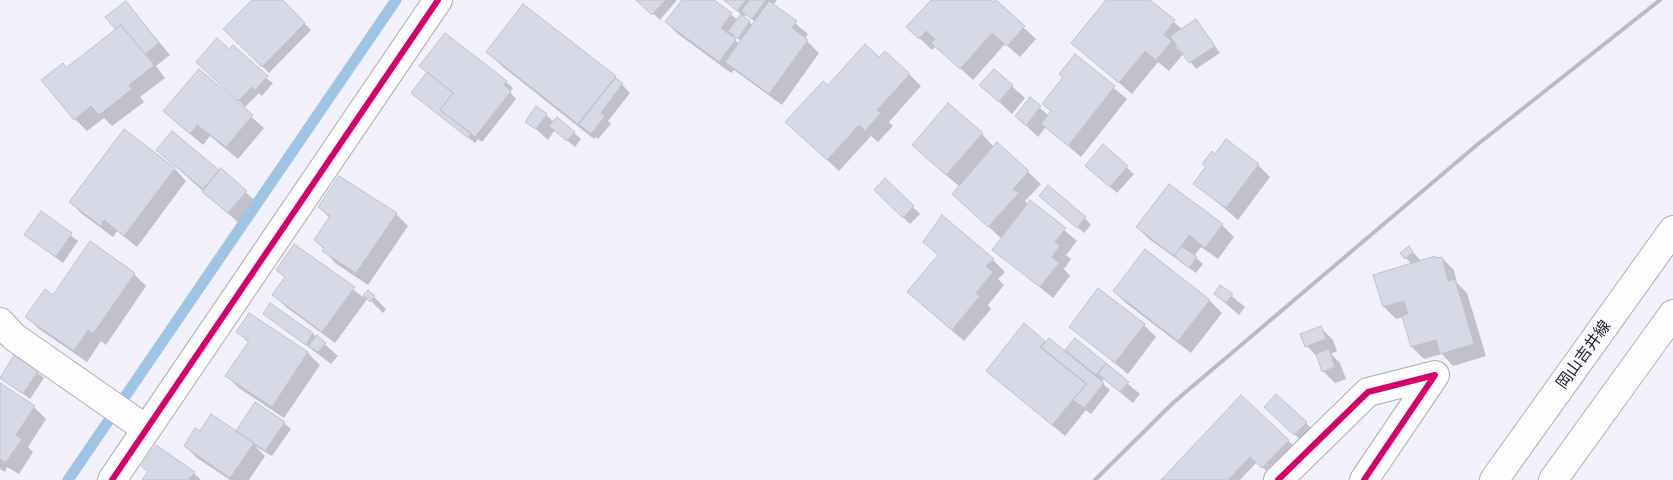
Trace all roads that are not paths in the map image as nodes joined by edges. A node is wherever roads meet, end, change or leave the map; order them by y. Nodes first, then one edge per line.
1 (438, 0) edge
2 (1673, 230) edge
3 (1673, 314) edge
4 (0, 322) edge
5 (146, 429) junction
6 (112, 480) edge
7 (1278, 480) edge
8 (1364, 480) edge
9 (1494, 480) edge
10 (1553, 480) edge

1 - 5 street
2 - 9 street, 岡山吉井線
3 - 10 street
4 - 5 street
5 - 6 street
7 - 8 street

